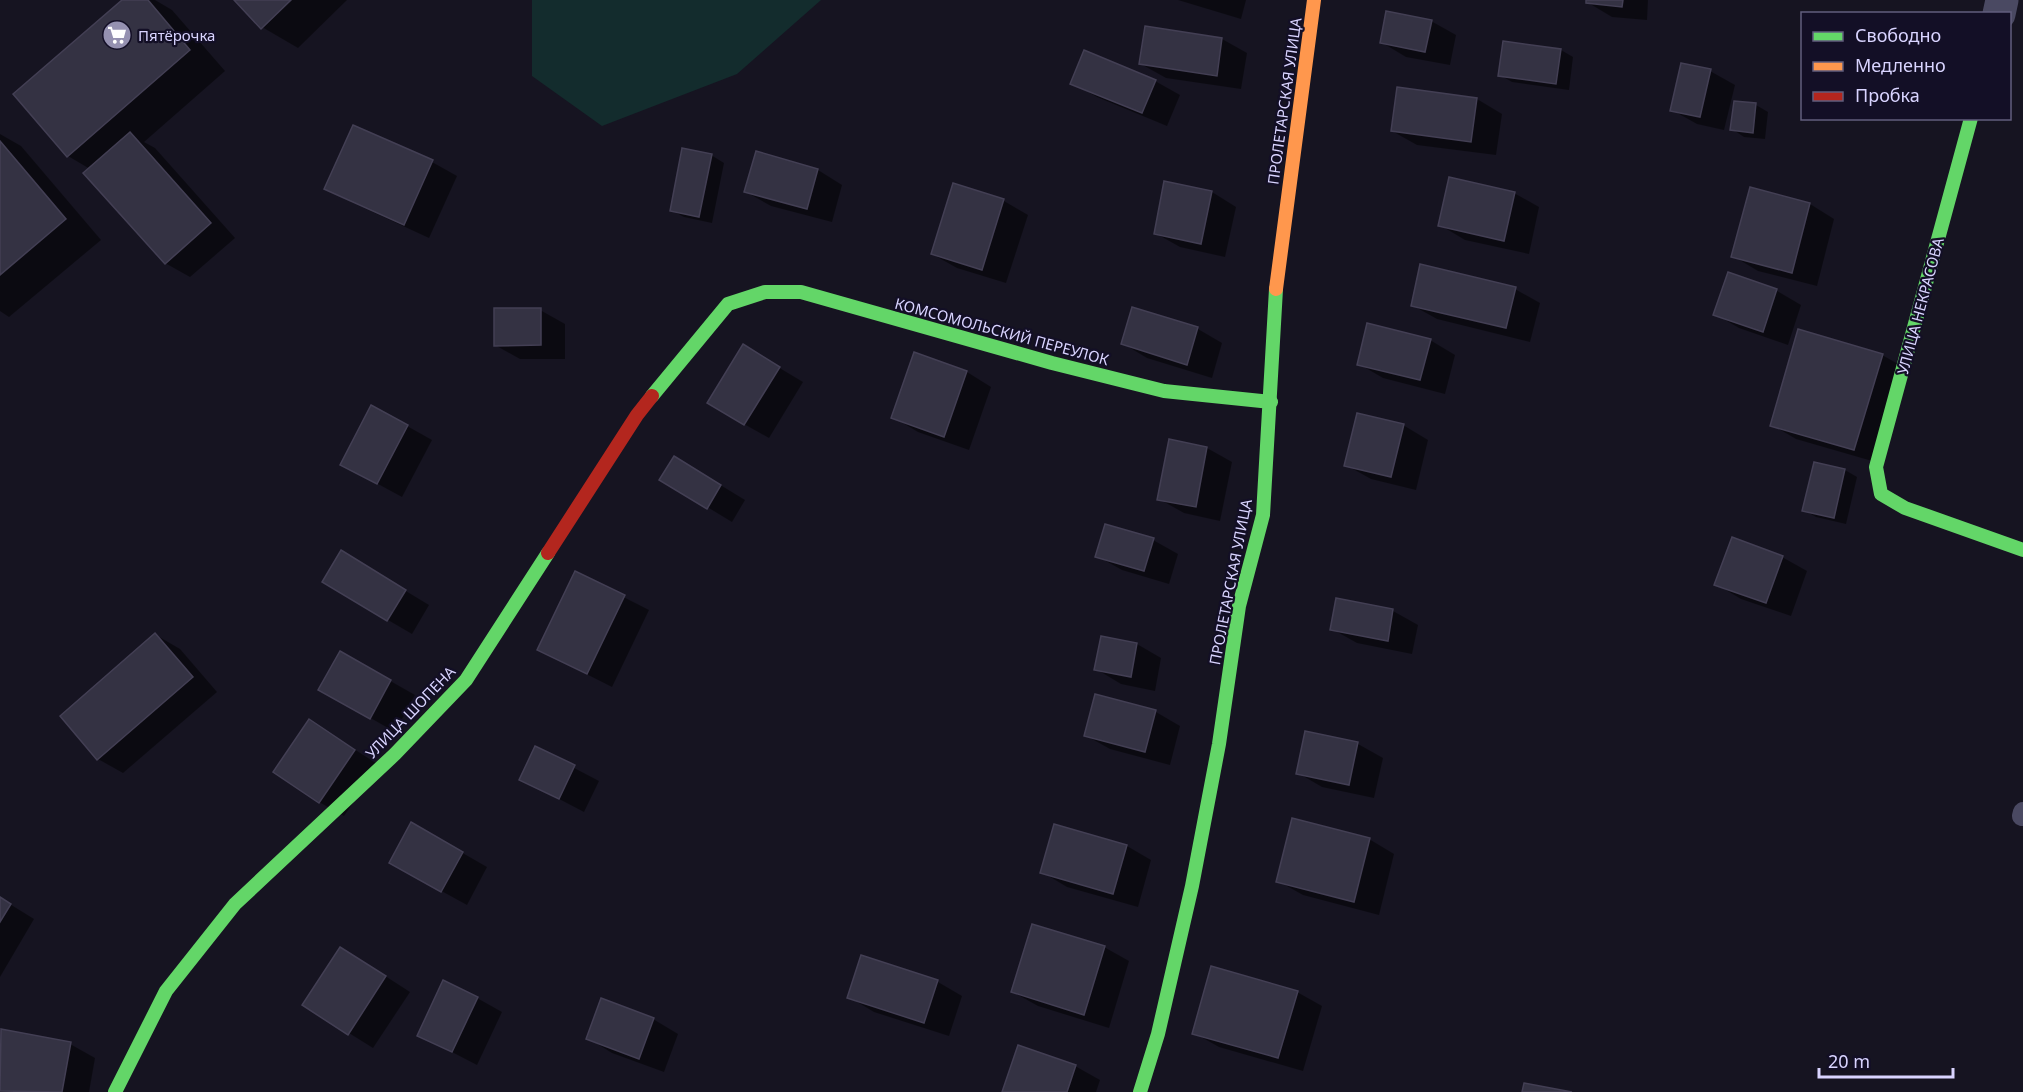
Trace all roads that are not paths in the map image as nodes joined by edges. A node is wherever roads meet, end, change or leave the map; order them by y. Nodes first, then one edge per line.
1 (1314, 0) edge
2 (1970, 120) edge
3 (728, 304) joint
4 (1271, 402) junction
5 (2023, 550) edge
6 (115, 1092) edge
7 (1140, 1092) edge

1 - 4 street, ПРОЛЕТАРСКАЯ УЛИЦА
2 - 5 street, УЛИЦА НЕКРАСОВА
3 - 4 street, КОМСОМОЛЬСКИЙ ПЕРЕУЛОК
3 - 6 street, УЛИЦА ШОПЕНА
4 - 7 street, ПРОЛЕТАРСКАЯ УЛИЦА

